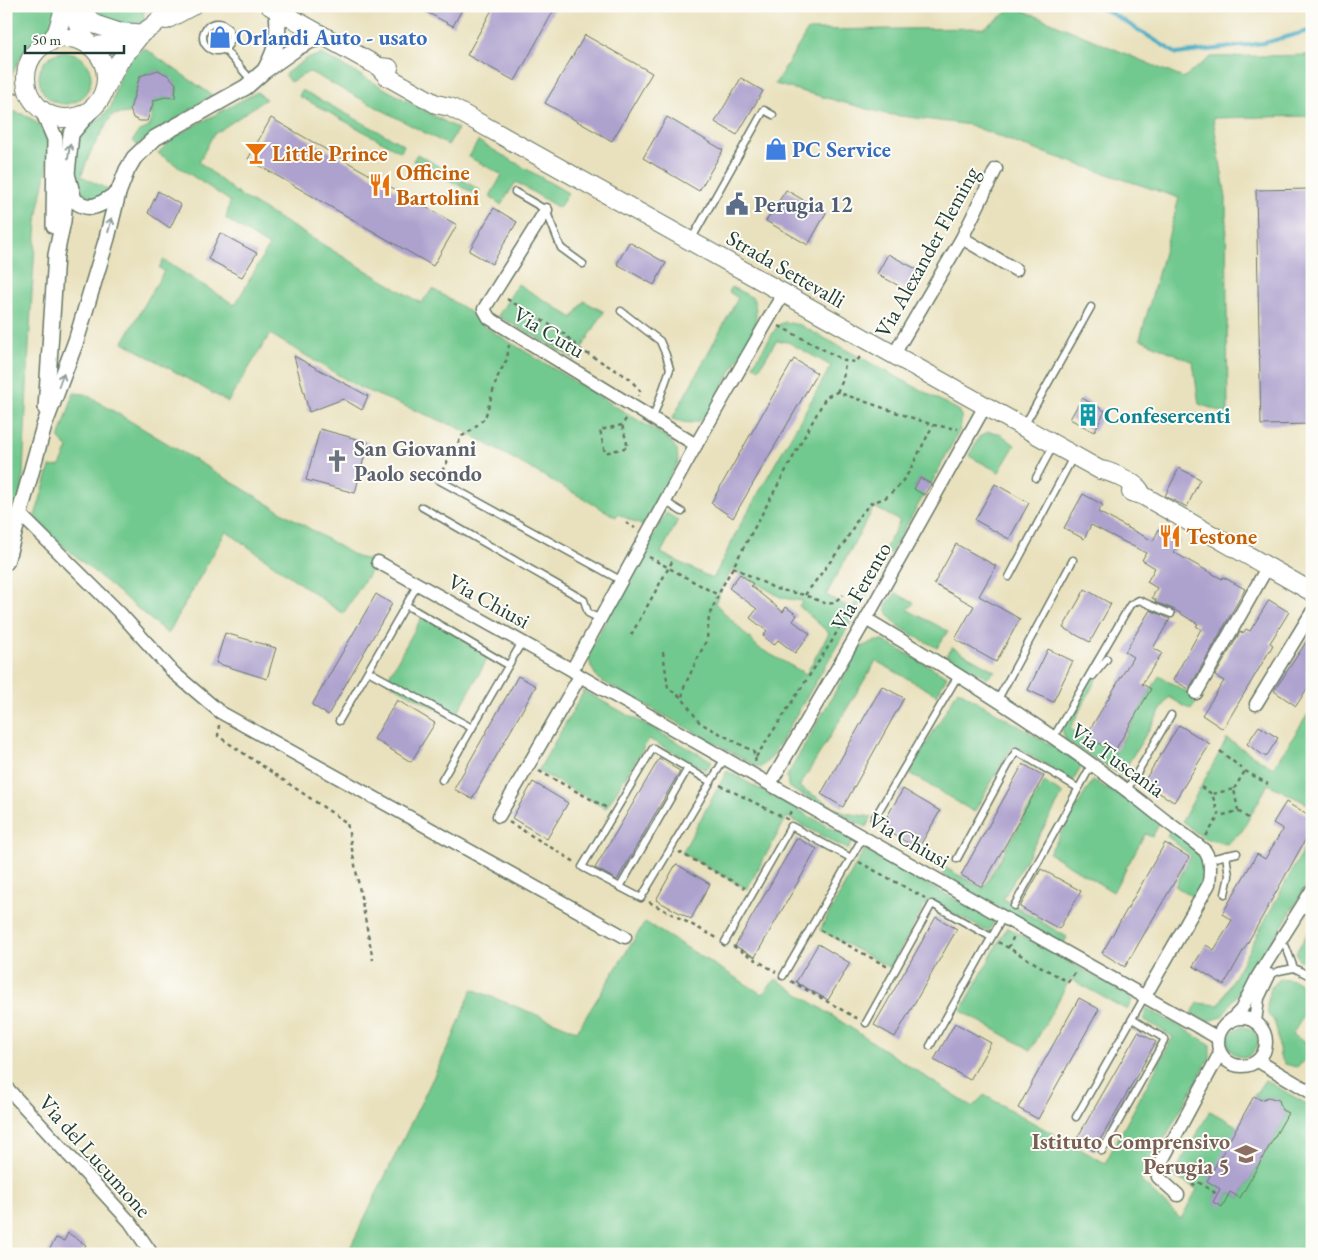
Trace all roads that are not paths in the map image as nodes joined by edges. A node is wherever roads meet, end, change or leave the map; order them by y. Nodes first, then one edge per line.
1 (65, 6) edge
2 (71, 6) edge
3 (77, 6) edge
4 (176, 6) edge
5 (192, 6) edge
6 (274, 8) edge
7 (158, 21) junction
8 (142, 33) junction
9 (326, 37) junction
10 (50, 42) junction
11 (90, 46) junction
12 (225, 50) junction
13 (264, 71) junction
14 (252, 81) junction
15 (105, 88) junction
16 (93, 108) junction
17 (43, 111) junction
18 (773, 116) dead end
19 (996, 168) dead end
20 (66, 174) junction
21 (515, 192) dead end
22 (118, 193) junction
23 (546, 210) junction
24 (962, 238) junction
25 (690, 241) junction
26 (56, 255) junction
27 (583, 264) dead end
28 (1016, 270) dead end
29 (783, 294) junction
30 (1091, 307) dead end
31 (622, 311) dead end
32 (893, 356) junction
33 (985, 406) junction
34 (652, 418) junction
35 (44, 426) junction
36 (1024, 427) junction
37 (1053, 444) junction
38 (696, 445) junction
39 (1074, 456) junction
40 (1036, 478) dead end
41 (437, 479) road end
42 (666, 502) junction
43 (422, 507) dead end
44 (682, 512) dead end
45 (21, 515) junction
46 (1073, 560) dead end
47 (6, 562) edge
48 (378, 562) dead end
49 (1268, 566) junction
50 (1009, 577) dead end
51 (622, 581) junction
52 (418, 584) junction
53 (1312, 592) edge
54 (406, 605) junction
55 (1312, 612) edge
56 (1171, 614) dead end
57 (600, 619) junction
58 (866, 619) junction
59 (522, 642) junction
60 (1107, 659) dead end
61 (508, 665) junction
62 (368, 671) junction
63 (576, 673) junction
64 (959, 674) junction
65 (1081, 691) junction
66 (1196, 692) dead end
67 (997, 701) junction
68 (1256, 704) dead end
69 (1171, 714) dead end
70 (339, 721) dead end
71 (472, 728) junction
72 (1053, 738) junction
73 (726, 758) junction
74 (1092, 764) junction
75 (688, 768) junction
76 (442, 780) dead end
77 (711, 782) junction
78 (770, 784) junction
79 (1078, 788) junction
80 (1127, 790) junction
81 (500, 816) road end
82 (874, 819) dead end
83 (862, 837) junction
84 (1238, 853) dead end
85 (1226, 855) junction
86 (851, 858) junction
87 (1210, 859) junction
88 (956, 860) dead end
89 (620, 887) junction
90 (1312, 890) edge
91 (1225, 894) dead end
92 (1014, 906) dead end
93 (1312, 906) edge
94 (1003, 917) junction
95 (625, 937) dead end
96 (991, 937) junction
97 (725, 942) road end
98 (1286, 947) junction
99 (1294, 968) junction
100 (783, 976) road end
101 (1268, 976) junction
102 (1312, 977) edge
103 (1145, 996) junction
104 (1132, 1019) junction
105 (1229, 1022) junction
106 (1255, 1022) junction
107 (866, 1023) road end
108 (1218, 1038) junction
109 (930, 1046) dead end
110 (1220, 1053) junction
111 (1258, 1061) junction
112 (6, 1087) edge
113 (1312, 1093) edge
114 (1076, 1117) dead end
115 (1102, 1151) dead end
116 (1178, 1195) dead end
117 (152, 1254) edge

1 - 10 main road
2 - 11 main road
3 - 8 main road
4 - 7 main road
5 - 7 main road
6 - 9 main road, Strada Settevalli
6 - 13 street
7 - 8 main road
8 - 11 main road
8 - 15 main road
9 - 13 street
9 - 25 main road, Strada Settevalli
10 - 11 main road
10 - 17 main road
11 - 15 main road
12 - 12 lane
12 - 14 lane
13 - 14 street
14 - 22 street
15 - 16 main road
16 - 17 main road
20 -> 16 street
17 - 26 street
18 - 25 lane
19 - 24 street, Via Alexander Fleming
20 - 22 street
20 - 26 street
21 - 23 lane
35 -> 22 street
23 - 27 lane
23 - 34 street, Via Cutu
24 - 28 street
24 - 32 street, Via Alexander Fleming
25 - 29 main road, Strada Settevalli
26 - 35 street
29 - 32 main road, Strada Settevalli
29 - 38 street
30 - 36 lane
31 - 34 lane
32 - 33 main road, Strada Settevalli
33 - 36 main road, Strada Settevalli
33 - 58 street, Via Ferento
34 - 38 street, Via Cutu
35 - 45 street
36 - 37 main road, Strada Settevalli
37 - 39 main road, Strada Settevalli
37 - 40 lane
38 - 42 street
39 - 49 main road, Strada Settevalli
39 - 50 lane
41 - 51 lane
42 - 44 lane
42 - 51 street
43 - 57 lane
45 - 47 street
45 - 95 street
46 - 67 lane
48 - 52 street, Via Chiusi
49 - 53 main road, Strada Settevalli
49 - 66 street
51 - 57 street
52 - 54 lane
52 - 59 street, Via Chiusi
54 - 61 lane
54 - 62 lane
55 - 68 street
56 - 65 lane
57 - 63 street
58 - 64 street, Via Tuscania
58 - 78 street, Via Ferento
59 - 61 lane
59 - 63 street, Via Chiusi
60 - 65 lane
61 - 71 lane
62 - 70 lane
62 - 71 lane
63 - 73 street, Via Chiusi
63 - 81 street
64 - 67 street, Via Tuscania
64 - 82 lane
65 - 72 lane
67 - 72 street, Via Tuscania
69 - 80 lane
71 - 76 lane
72 - 74 street, Via Tuscania
73 - 77 lane
73 - 78 street, Via Chiusi
74 - 79 lane
74 - 80 street, Via Tuscania
75 - 77 lane
75 - 89 lane
75 - 89 lane
77 - 89 lane
78 - 83 street, Via Chiusi
79 - 88 lane
79 - 92 lane
80 - 87 street, Via Tuscania
83 - 86 lane
83 - 94 street, Via Chiusi
84 - 85 lane
85 - 87 lane
85 - 91 lane
86 - 97 lane
86 - 100 lane
87 - 103 street
90 - 105 street
93 - 98 street
94 - 96 lane
94 - 103 street, Via Chiusi
96 - 107 lane
96 - 109 lane
98 - 99 lane
98 - 101 street
99 - 101 lane
99 - 102 lane
101 - 106 street
103 - 104 lane
103 - 108 street, Via Chiusi
104 - 114 lane
104 - 115 lane
105 - 106 street
105 - 108 street
106 - 111 street
108 - 110 street
110 - 111 street
110 - 116 street
111 - 113 street
112 - 117 street, Via del Lucumone

